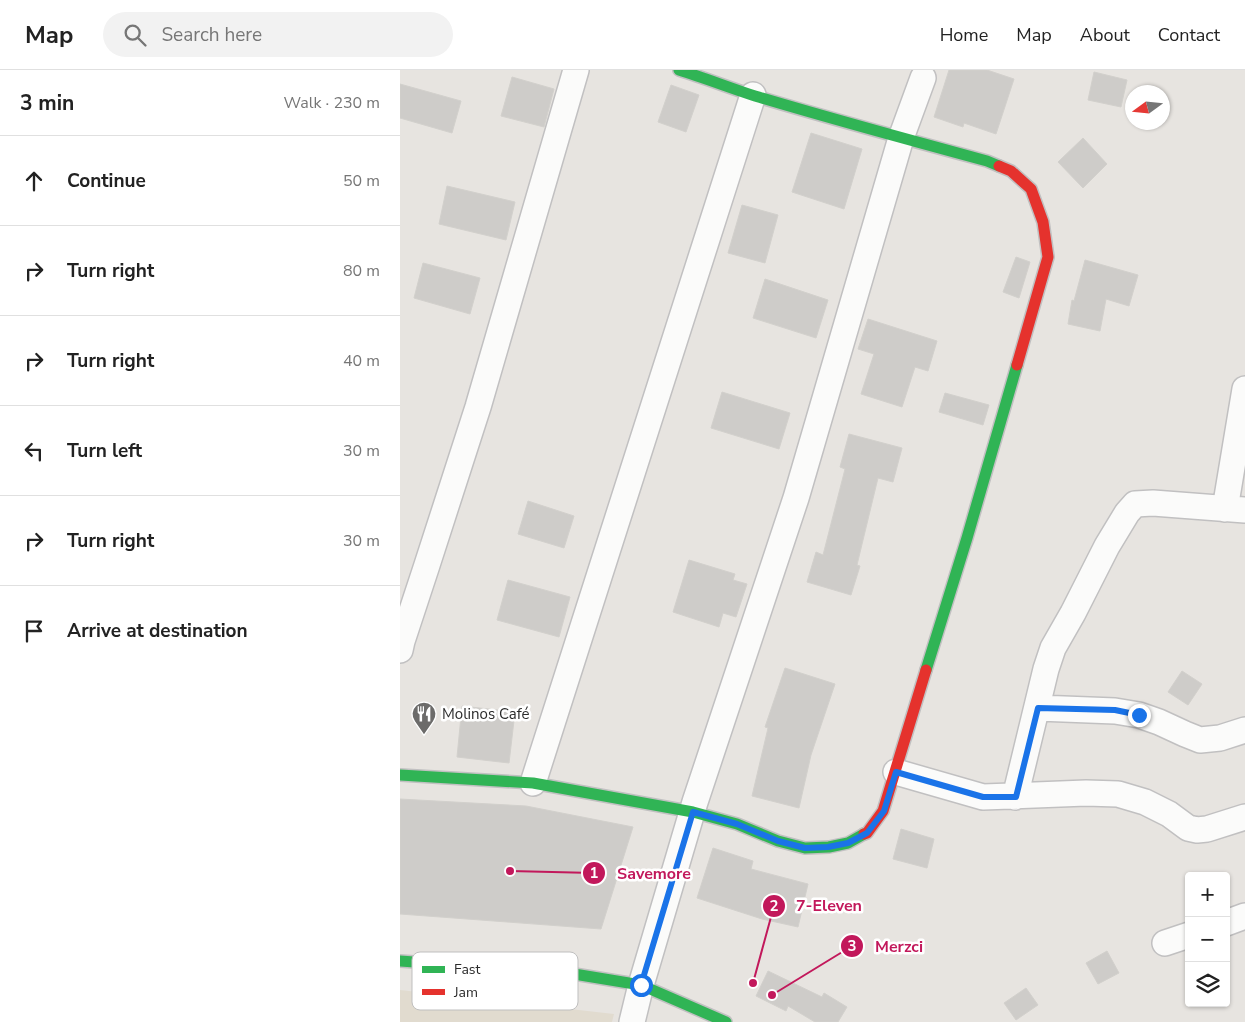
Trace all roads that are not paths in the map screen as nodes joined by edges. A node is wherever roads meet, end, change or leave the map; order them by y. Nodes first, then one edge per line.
1 (576, 70) edge
2 (679, 70) edge
3 (927, 73) edge
4 (753, 95) junction
5 (901, 138) junction
6 (1245, 389) edge
7 (1235, 509) edge
8 (400, 650) edge
9 (1038, 708) junction
10 (1245, 730) edge
11 (896, 772) junction
12 (400, 775) edge
13 (533, 783) junction
14 (1016, 797) junction
15 (693, 812) junction
16 (1245, 817) edge
17 (1245, 916) edge
18 (1230, 922) edge
19 (1185, 936) edge
20 (1165, 943) dead end
21 (578, 975) edge
22 (641, 985) junction
23 (632, 1022) edge
24 (726, 1022) edge

1 - 8 street
2 - 4 street
3 - 5 street
4 - 5 street
4 - 13 street
5 - 11 street
5 - 15 street
6 - 7 street
7 - 9 street
9 - 10 street
9 - 14 street
11 - 14 street
11 - 15 street
12 - 13 street
13 - 15 street
14 - 16 street
15 - 22 street
17 - 18 street
19 - 20 street
21 - 22 street
22 - 23 street
22 - 24 street

